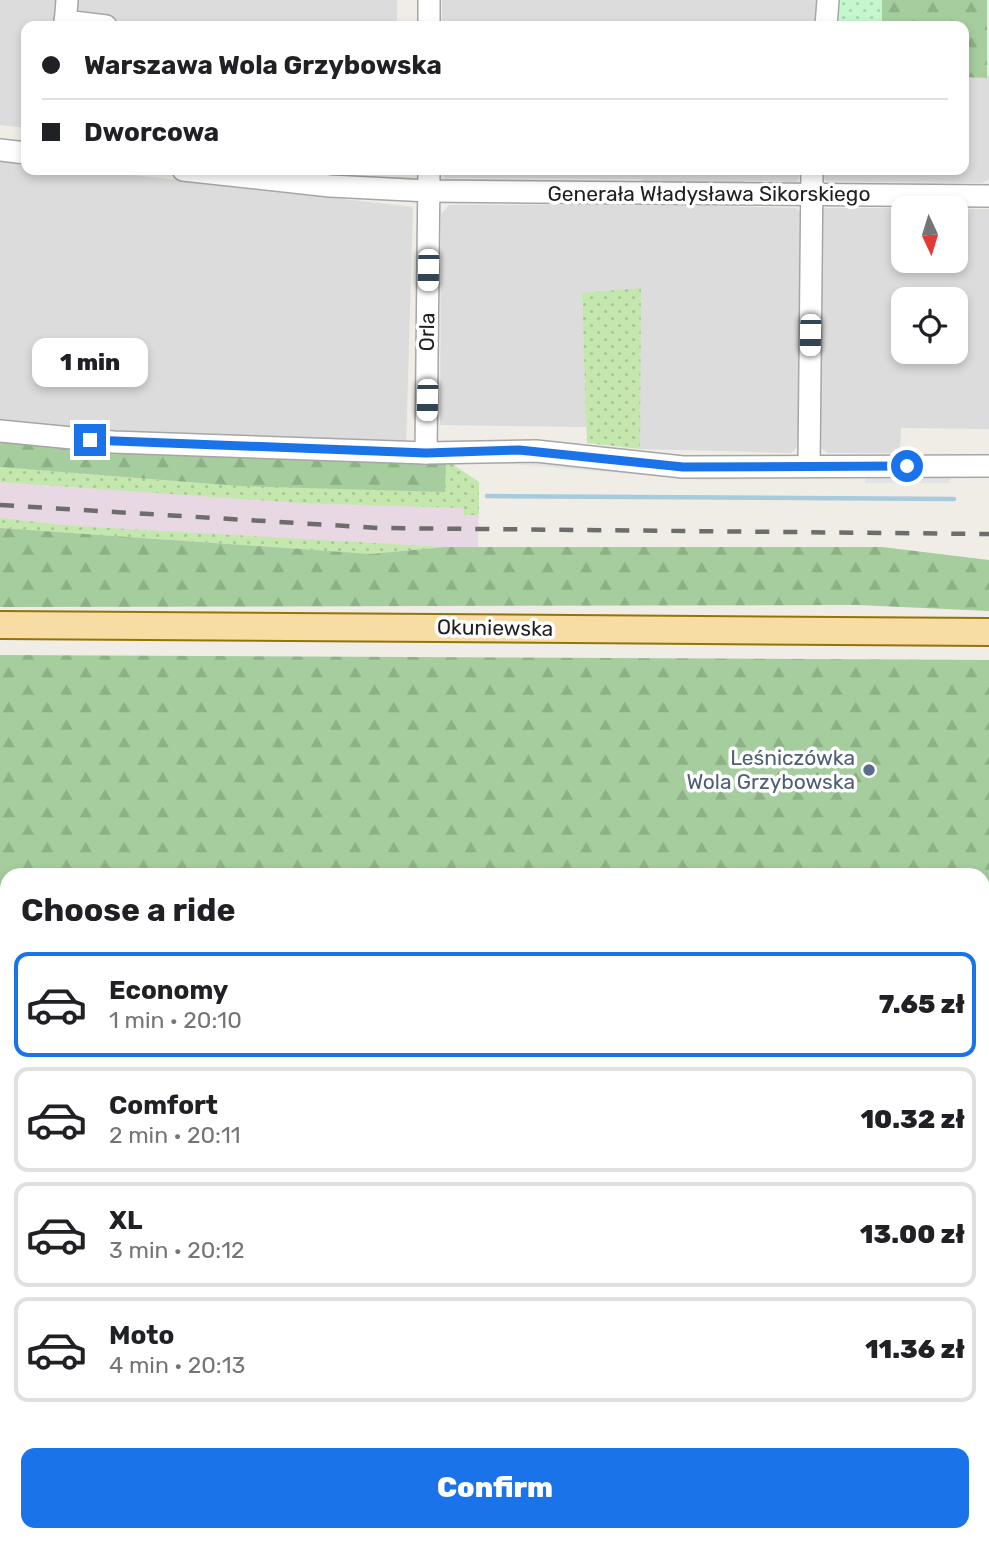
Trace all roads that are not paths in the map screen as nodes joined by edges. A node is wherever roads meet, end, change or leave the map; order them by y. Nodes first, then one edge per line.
1 (429, 0) edge
2 (828, 0) edge
3 (66, 16) edge
4 (86, 21) edge
5 (429, 21) edge
6 (826, 21) edge
7 (0, 150) edge
8 (21, 152) edge
9 (229, 175) edge
10 (812, 175) edge
11 (429, 180) edge
12 (811, 194) junction
13 (989, 196) edge
14 (0, 431) edge
15 (426, 453) junction
16 (809, 466) junction
17 (989, 466) edge
18 (0, 625) edge
19 (989, 632) edge

1 - 5 street
2 - 6 street
3 - 4 street
7 - 8 street
9 - 11 street, Generała Władysława Sikorskiego
10 - 12 street
11 - 12 street, Generała Władysława Sikorskiego
11 - 15 street, Orla
12 - 13 street, Generała Władysława Sikorskiego
12 - 16 street
14 - 15 street
15 - 16 street
16 - 17 street
18 - 19 main road, Okuniewska

